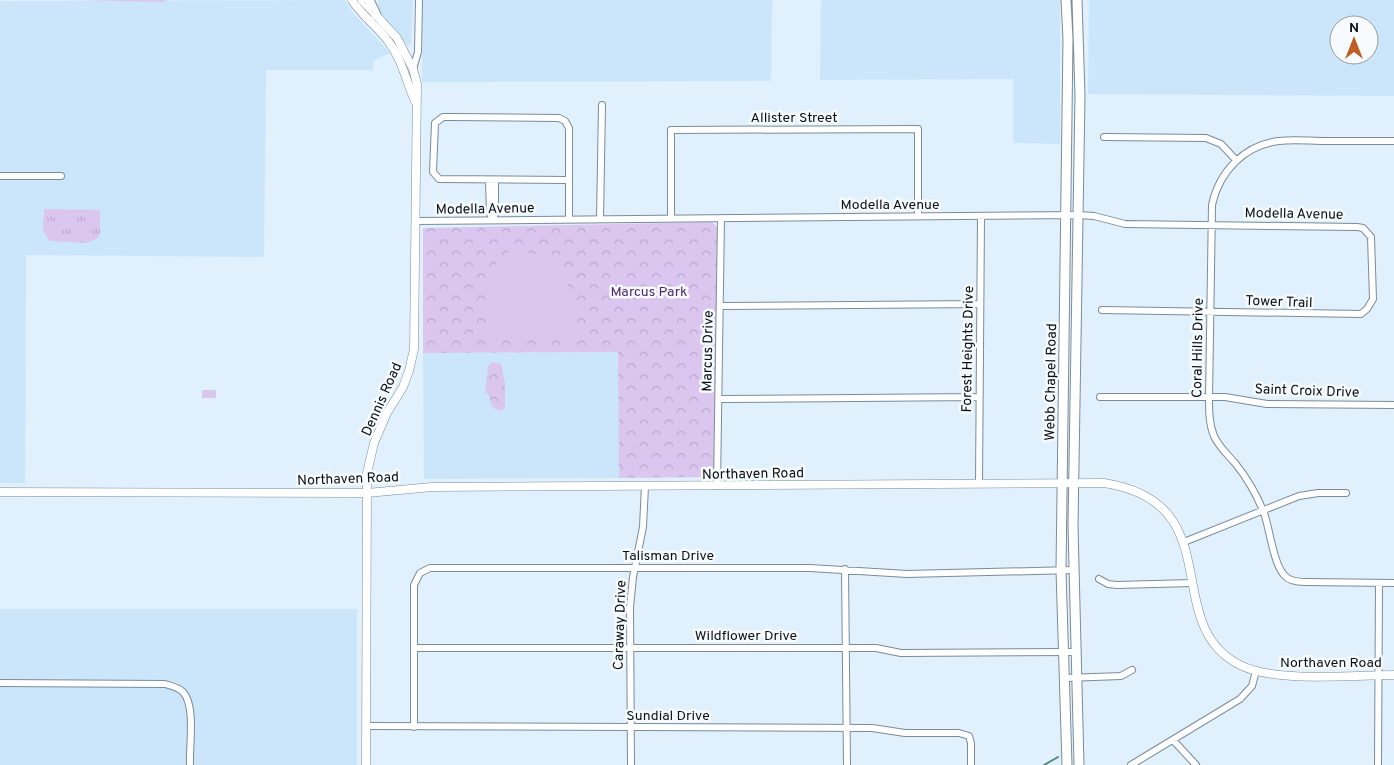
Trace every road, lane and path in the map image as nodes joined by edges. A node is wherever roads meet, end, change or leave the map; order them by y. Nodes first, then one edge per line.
1 (352, 0) edge
2 (362, 0) edge
3 (368, 0) edge
4 (419, 0) edge
5 (1066, 0) edge
6 (1077, 0) edge
7 (376, 15) junction
8 (1079, 38) junction
9 (1068, 39) junction
10 (399, 42) junction
11 (392, 47) junction
12 (412, 69) junction
13 (416, 103) junction
14 (602, 105) dead end
15 (1104, 137) dead end
16 (1394, 141) edge
17 (1236, 160) junction
18 (0, 176) edge
19 (61, 176) dead end
20 (492, 180) junction
21 (568, 180) junction
22 (1066, 215) junction
23 (1078, 215) junction
24 (918, 216) junction
25 (982, 216) junction
26 (671, 218) junction
27 (721, 218) junction
28 (569, 219) junction
29 (600, 219) junction
30 (493, 220) junction
31 (416, 221) junction
32 (1211, 225) junction
33 (1363, 228) joint
34 (980, 304) junction
35 (720, 306) junction
36 (1102, 310) dead end
37 (1210, 311) junction
38 (1100, 396) dead end
39 (978, 397) junction
40 (1209, 398) junction
41 (719, 399) junction
42 (1394, 406) edge
43 (1075, 482) junction
44 (978, 483) junction
45 (1063, 483) junction
46 (645, 486) junction
47 (717, 486) junction
48 (0, 492) edge
49 (367, 493) junction
50 (1346, 493) dead end
51 (1263, 510) junction
52 (1184, 542) junction
53 (635, 567) junction
54 (845, 569) junction
55 (1061, 570) junction
56 (1074, 570) junction
57 (1099, 579) dead end
58 (1379, 583) junction
59 (1394, 583) edge
60 (1193, 584) junction
61 (630, 647) junction
62 (414, 648) junction
63 (846, 648) junction
64 (1065, 652) junction
65 (1077, 652) junction
66 (1132, 670) dead end
67 (1256, 671) junction
68 (1379, 675) junction
69 (1394, 675) edge
70 (1066, 678) junction
71 (1078, 678) junction
72 (0, 683) edge
73 (366, 726) junction
74 (414, 727) junction
75 (631, 727) junction
76 (846, 728) junction
77 (1173, 740) junction
78 (190, 765) edge
79 (366, 765) edge
80 (630, 765) edge
81 (847, 765) edge
82 (971, 765) edge
83 (1067, 765) edge
84 (1079, 765) edge
85 (1131, 765) edge
86 (1196, 765) edge
87 (1378, 765) edge

1 - 11 street
2 - 7 street, Dennis Road
3 - 7 main road
4 - 12 street
5 - 9 main road, Webb Chapel Road
6 - 8 main road, Webb Chapel Road
7 - 10 street, Dennis Road
8 - 9 main road
8 - 23 main road, Webb Chapel Road
9 - 22 main road, Webb Chapel Road
10 - 11 street
10 - 12 street, Dennis Road
11 - 13 street
12 - 13 street, Dennis Road
13 - 31 street, Dennis Road
14 - 29 street
15 - 17 street
16 - 17 street, Coral Hills Drive
17 - 32 street, Coral Hills Drive
18 - 19 street
20 - 21 street
20 - 21 street
20 - 30 street
21 - 28 street
22 - 23 street, Modella Avenue
22 - 25 street, Modella Avenue
22 - 45 main road, Webb Chapel Road
23 - 32 street, Modella Avenue
23 - 43 main road, Webb Chapel Road
24 - 25 street, Modella Avenue
24 - 26 street, Allister Street
24 - 27 street, Modella Avenue
25 - 34 street, Forest Heights Drive
26 - 27 street, Modella Avenue
26 - 29 street, Modella Avenue
27 - 35 street, Marcus Drive
28 - 29 street, Modella Avenue
28 - 30 street, Modella Avenue
30 - 31 street, Modella Avenue
31 - 49 street, Dennis Road
32 - 33 street, Modella Avenue
32 - 37 street, Coral Hills Drive
33 - 37 street, Tower Trail
34 - 35 street
34 - 39 street, Forest Heights Drive
35 - 41 street, Marcus Drive
36 - 37 street, Tower Trail
37 - 40 street, Coral Hills Drive
38 - 40 street, Saint Croix Drive
39 - 41 street
39 - 44 street, Forest Heights Drive
40 - 42 street, Saint Croix Drive
40 - 51 street, Coral Hills Drive
41 - 47 street, Marcus Drive
43 - 45 street, Northaven Road
43 - 52 street, Northaven Road
43 - 56 main road, Webb Chapel Road
44 - 45 street, Northaven Road
44 - 47 street, Northaven Road
45 - 55 main road, Webb Chapel Road
46 - 47 street, Northaven Road
46 - 49 street, Northaven Road
46 - 53 street, Caraway Drive
48 - 49 street, Northaven Road
49 - 73 street, Dennis Road
50 - 51 street
51 - 52 street
51 - 58 street, Coral Hills Drive
52 - 60 street, Northaven Road
53 - 54 street, Talisman Drive
53 - 61 street, Caraway Drive
53 - 62 street, Talisman Drive
54 - 55 street, Talisman Drive
54 - 63 street
55 - 56 street, Talisman Drive
55 - 64 main road, Webb Chapel Road
56 - 65 main road, Webb Chapel Road
57 - 60 street
58 - 59 street, Coral Hills Drive
58 - 68 street
60 - 67 street, Northaven Road
61 - 62 street, Wildflower Drive
61 - 63 street, Wildflower Drive
61 - 75 street, Caraway Drive
62 - 74 street, Talisman Drive
63 - 64 street, Wildflower Drive
63 - 76 street
64 - 65 street, Wildflower Drive
64 - 70 main road, Webb Chapel Road
65 - 71 main road, Webb Chapel Road
66 - 71 street
67 - 68 street, Northaven Road
67 - 77 street
68 - 69 street, Northaven Road
68 - 87 street
70 - 71 street
70 - 83 main road, Webb Chapel Road
71 - 84 main road, Webb Chapel Road
72 - 78 street
73 - 74 street, Sundial Drive
73 - 79 street, Dennis Road
74 - 75 street, Sundial Drive
75 - 76 street, Sundial Drive
75 - 80 street, Caraway Drive
76 - 81 street
76 - 82 street, Sundial Drive
77 - 85 street
77 - 86 street

